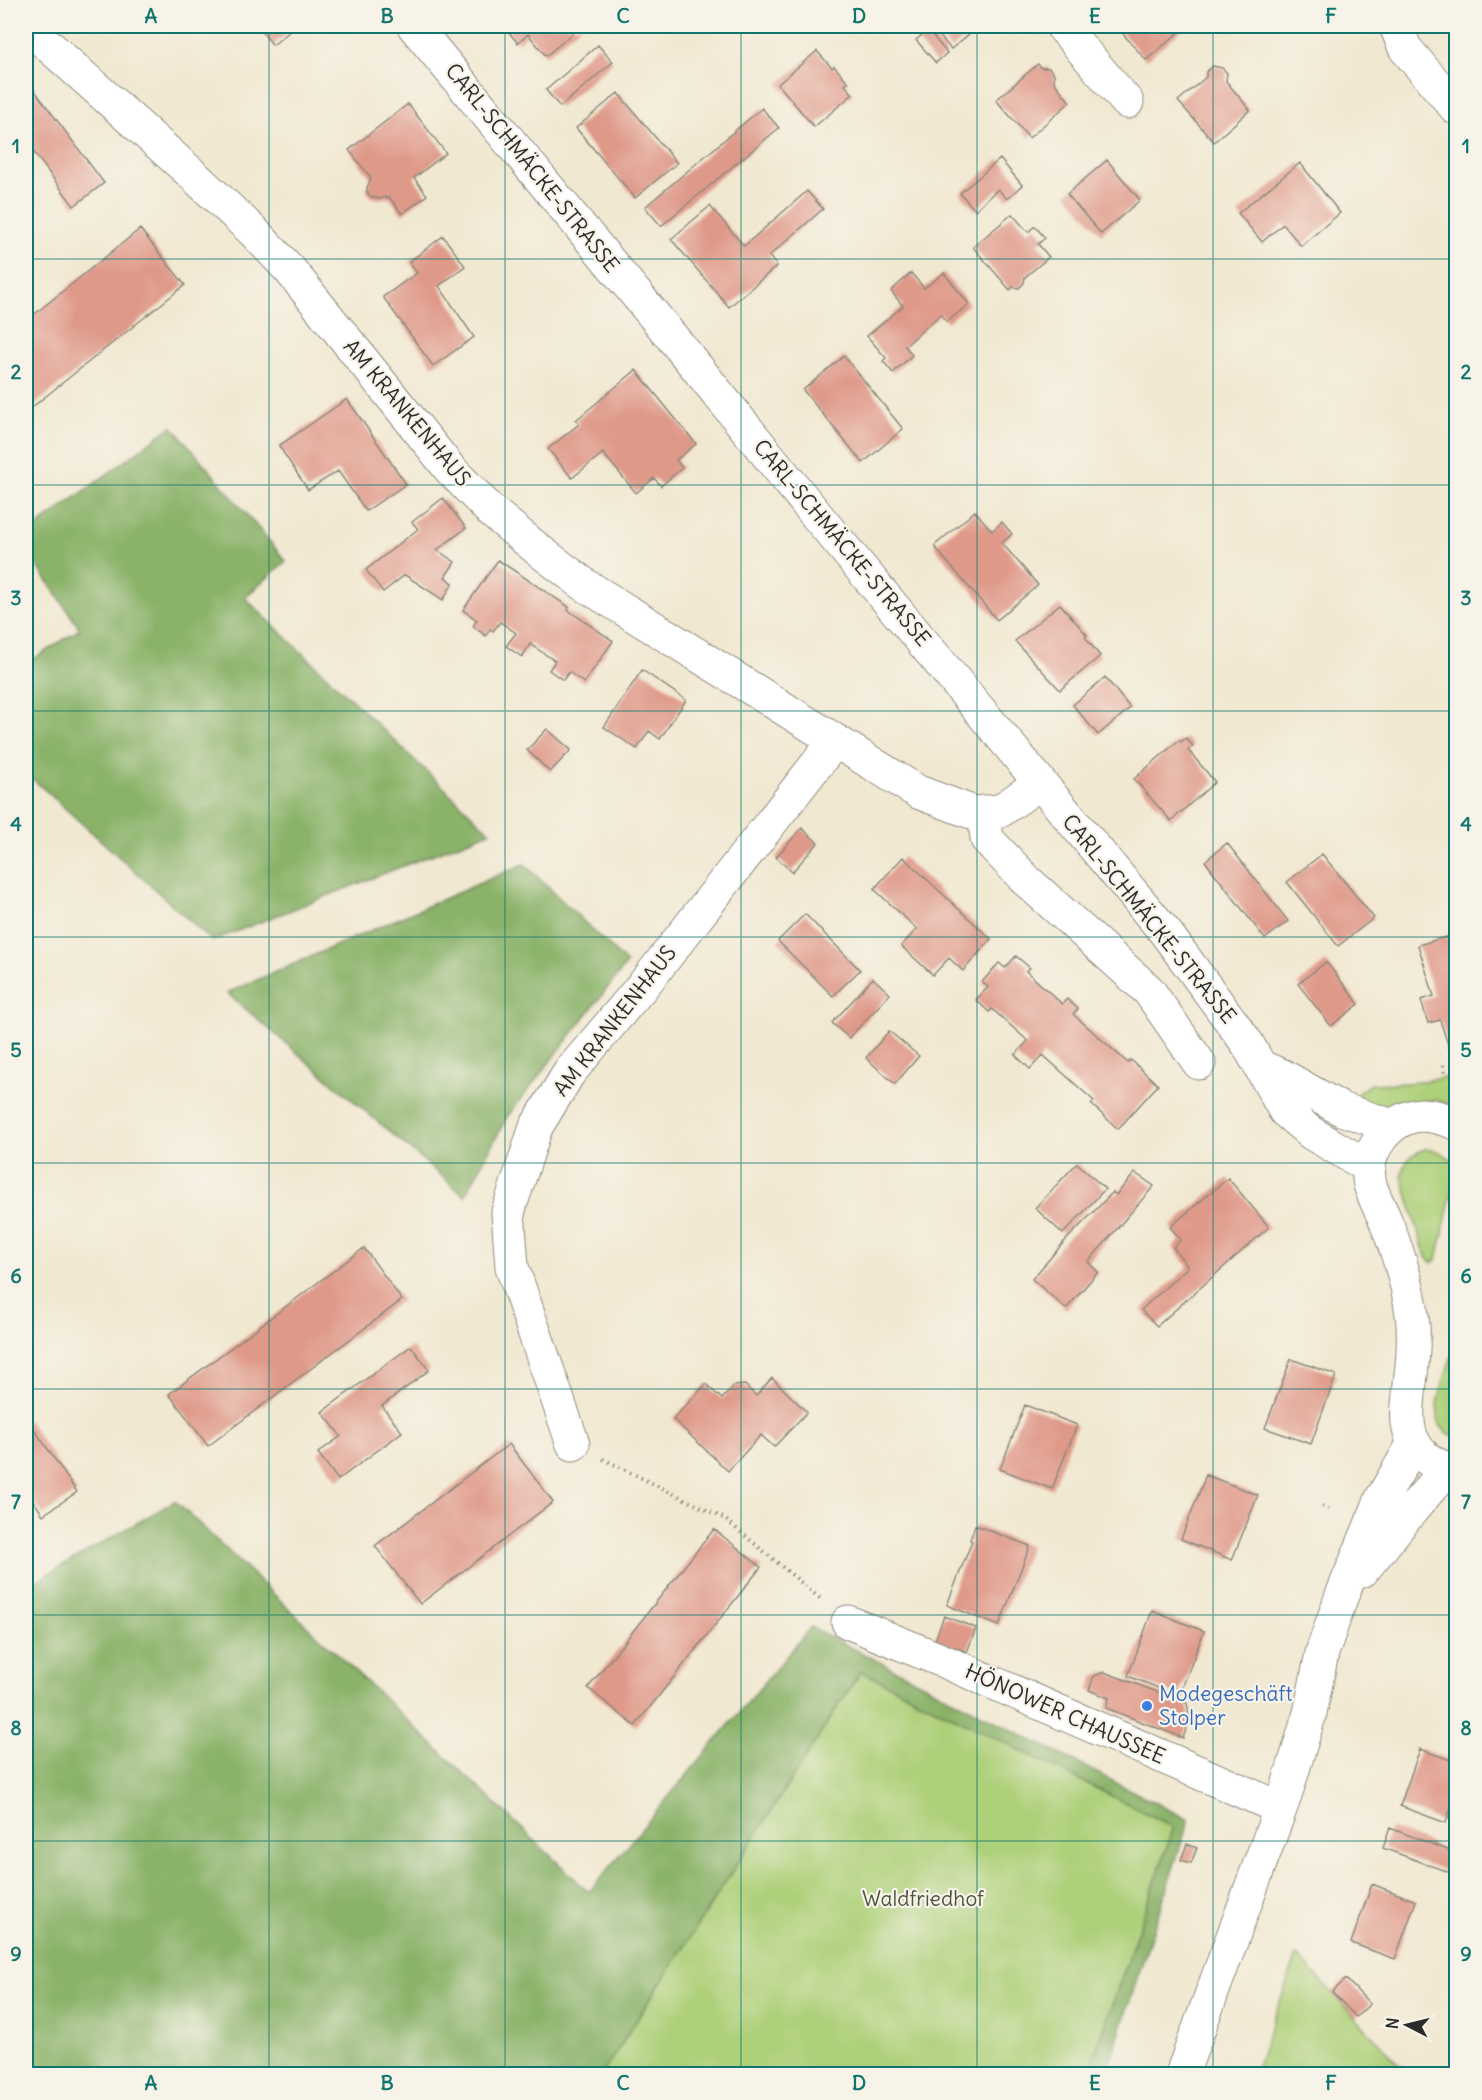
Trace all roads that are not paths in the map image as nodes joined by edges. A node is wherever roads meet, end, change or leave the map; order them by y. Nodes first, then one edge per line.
1 (30, 26) edge
2 (414, 26) edge
3 (1062, 26) edge
4 (1396, 26) edge
5 (1127, 102) dead end
6 (1456, 108) edge
7 (835, 741) junction
8 (1040, 783) junction
9 (984, 812) junction
10 (1199, 1063) dead end
11 (1261, 1067) junction
12 (1456, 1123) edge
13 (1392, 1126) junction
14 (1369, 1167) junction
15 (1414, 1443) junction
16 (573, 1444) road end
17 (1452, 1470) edge
18 (1342, 1595) junction
19 (848, 1622) road end
20 (1280, 1808) junction
21 (1182, 2074) edge

1 - 7 street, AM KRANKENHAUS
2 - 8 street, CARL-SCHMÄCKE-STRASSE
3 - 5 street
4 - 6 street
7 - 9 street, AM KRANKENHAUS
7 - 16 street, AM KRANKENHAUS
8 - 9 street
8 - 11 street, CARL-SCHMÄCKE-STRASSE
9 - 10 street
11 - 13 street
11 - 14 street, CARL-SCHMÄCKE-STRASSE
12 - 13 street
13 - 14 street
14 - 15 street
15 - 17 street
15 - 18 street
17 - 18 street
18 - 20 street
19 - 20 street, HÖNOWER CHAUSSEE
20 - 21 street

